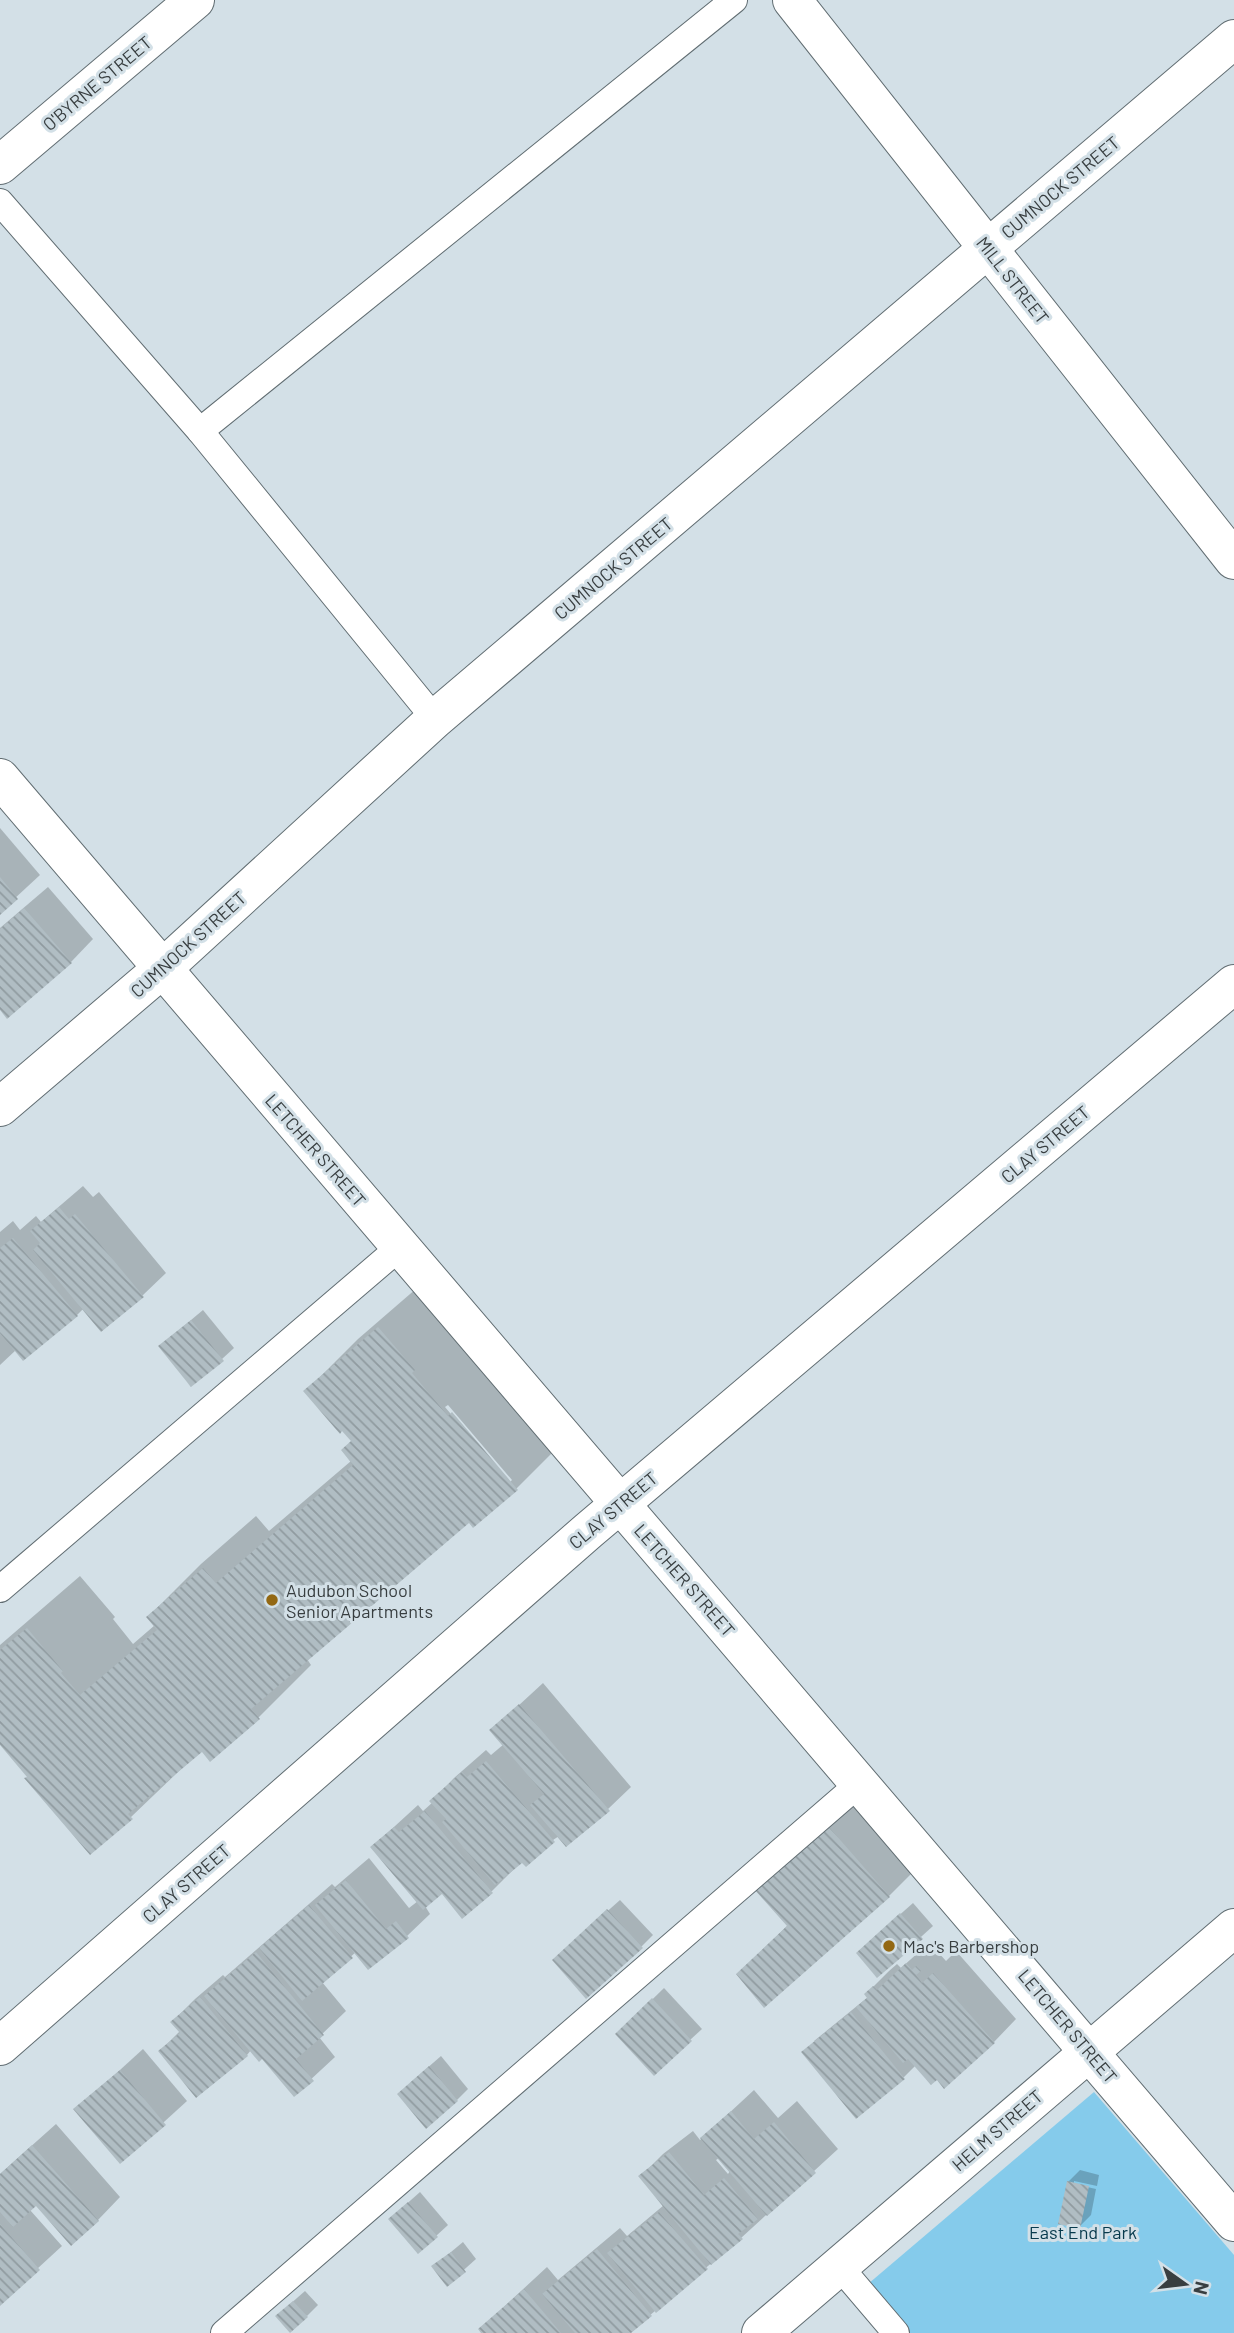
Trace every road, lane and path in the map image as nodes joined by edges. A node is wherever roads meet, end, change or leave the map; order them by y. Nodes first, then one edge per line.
1 (195, 0) edge
2 (734, 0) edge
3 (792, 0) edge
4 (1234, 39) edge
5 (0, 165) edge
6 (0, 202) edge
7 (988, 249) junction
8 (200, 431) junction
9 (1234, 560) edge
10 (435, 719) junction
11 (0, 778) edge
12 (162, 969) junction
13 (1234, 984) edge
14 (0, 1107) edge
15 (400, 1247) junction
16 (620, 1504) junction
17 (0, 1589) edge
18 (860, 1783) junction
19 (1234, 1928) edge
20 (0, 2046) edge
21 (1089, 2051) junction
22 (1234, 2222) edge
23 (839, 2266) junction
24 (224, 2333) edge
25 (761, 2333) edge
26 (896, 2333) edge

1 - 5 street, O'BYRNE STREET
2 - 8 lane
3 - 7 street, MILL STREET
4 - 7 street, CUMNOCK STREET
6 - 8 lane
7 - 9 street, MILL STREET
7 - 10 street, CUMNOCK STREET
8 - 10 lane
10 - 12 street, CUMNOCK STREET
11 - 12 street, LETCHER STREET
12 - 14 street, CUMNOCK STREET
12 - 15 street, LETCHER STREET
13 - 16 street, CLAY STREET
15 - 16 street, LETCHER STREET
15 - 17 lane
16 - 18 street, LETCHER STREET
16 - 20 street, CLAY STREET
18 - 21 street, LETCHER STREET
18 - 24 lane
19 - 21 street, HELM STREET
21 - 22 street, LETCHER STREET
21 - 23 street, HELM STREET
23 - 25 street, HELM STREET
23 - 26 lane

